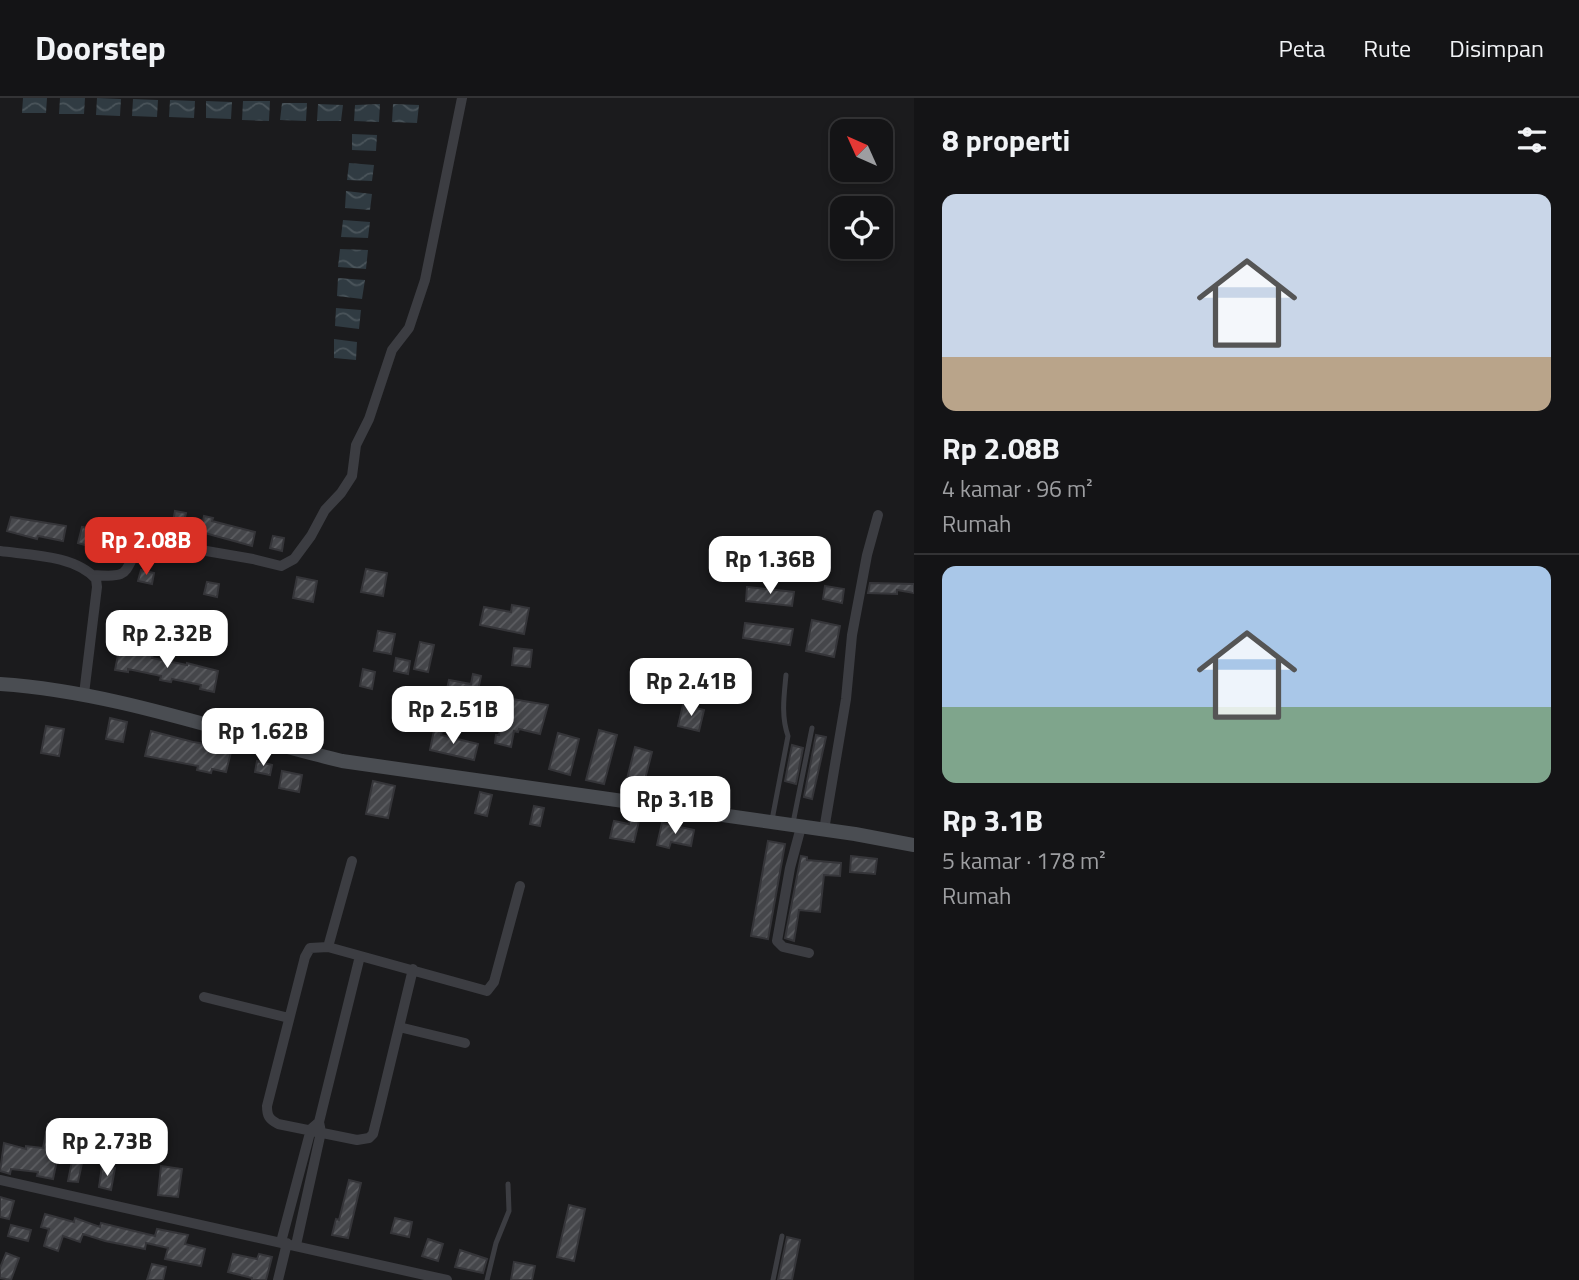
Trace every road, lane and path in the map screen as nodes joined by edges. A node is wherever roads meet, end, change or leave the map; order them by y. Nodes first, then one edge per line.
1 (462, 98) edge
2 (878, 515) dead end
3 (0, 551) edge
4 (93, 575) junction
5 (786, 675) dead end
6 (0, 684) edge
7 (84, 694) junction
8 (812, 728) dead end
9 (772, 823) junction
10 (797, 826) junction
11 (824, 830) junction
12 (914, 845) edge
13 (352, 862) dead end
14 (520, 886) dead end
15 (328, 947) junction
16 (809, 953) dead end
17 (360, 956) junction
18 (413, 969) junction
19 (204, 998) dead end
20 (289, 1018) junction
21 (399, 1027) junction
22 (466, 1043) dead end
23 (317, 1128) junction
24 (0, 1180) edge
25 (508, 1184) dead end
26 (782, 1236) dead end
27 (288, 1243) junction
28 (409, 1276) edge
29 (278, 1280) edge
30 (447, 1280) edge
31 (487, 1280) edge
32 (772, 1280) edge

1 - 4 street
2 - 11 street
3 - 4 street
4 - 7 street
5 - 9 lane
6 - 7 street
7 - 9 street
8 - 10 lane
9 - 10 street
10 - 11 street
10 - 16 street
11 - 12 street
13 - 15 street
14 - 18 street
15 - 17 street
15 - 20 street
17 - 18 street
17 - 23 street
18 - 21 street
19 - 20 street
20 - 23 street
21 - 22 street
21 - 23 street
23 - 27 street
24 - 27 street
25 - 31 lane
26 - 32 lane
27 - 28 street
27 - 29 street
28 - 30 street

